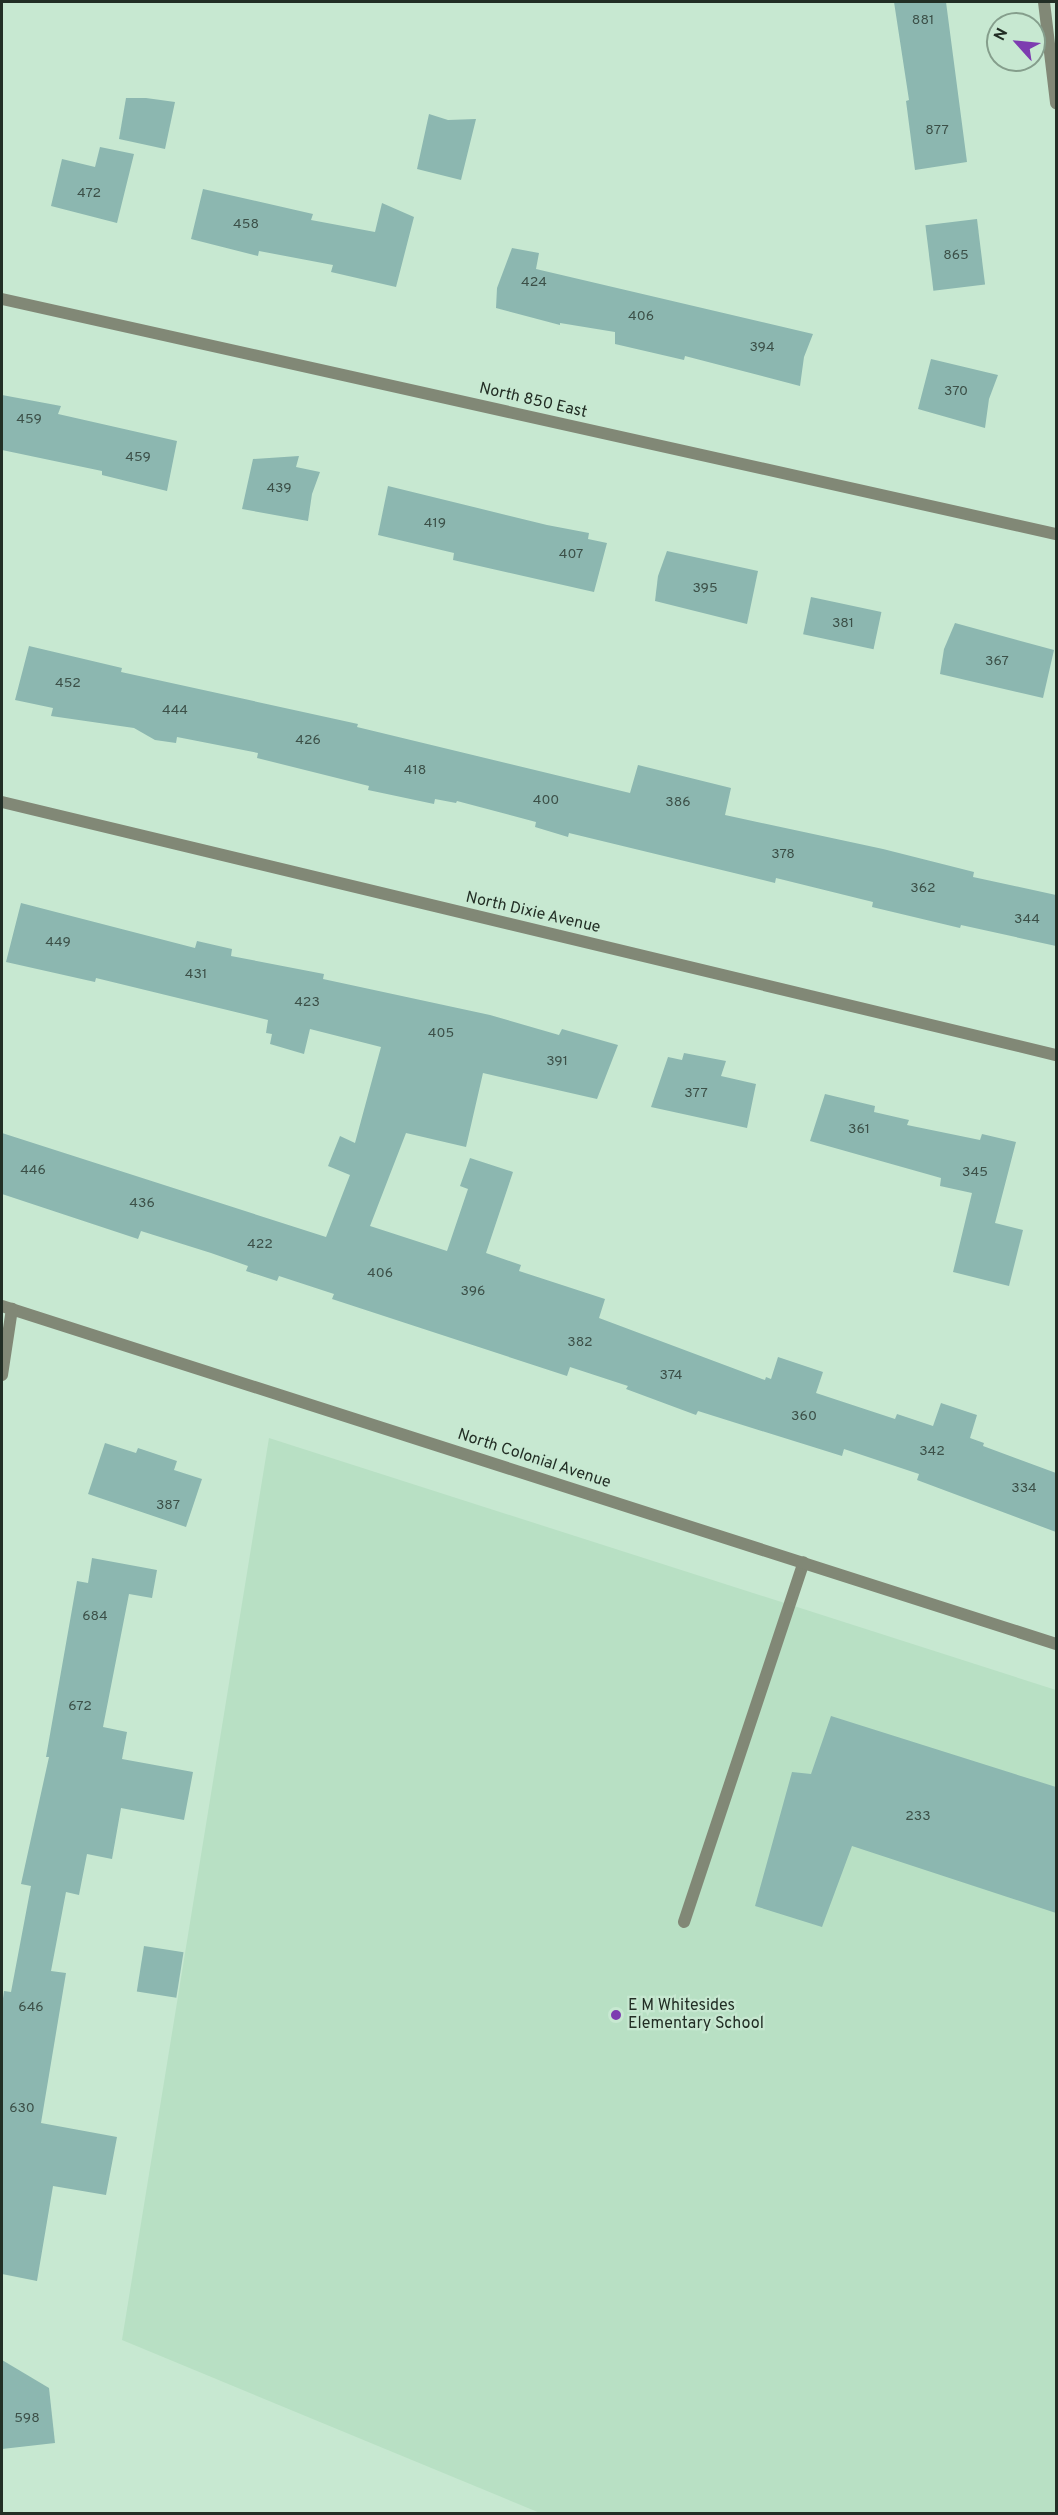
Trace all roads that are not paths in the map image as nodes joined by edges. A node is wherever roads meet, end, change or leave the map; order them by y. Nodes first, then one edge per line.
1 (1044, 2) edge
2 (1056, 103) edge
3 (2, 299) edge
4 (1056, 534) edge
5 (2, 802) edge
6 (1056, 1055) edge
7 (7, 1308) edge
8 (2, 1375) edge
9 (804, 1562) junction
10 (1056, 1644) edge
11 (684, 1922) dead end

1 - 2 street
3 - 4 street, North 850 East
5 - 6 street, North Dixie Avenue
7 - 8 street
7 - 9 street, North Colonial Avenue
9 - 10 street, North Colonial Avenue
9 - 11 street

